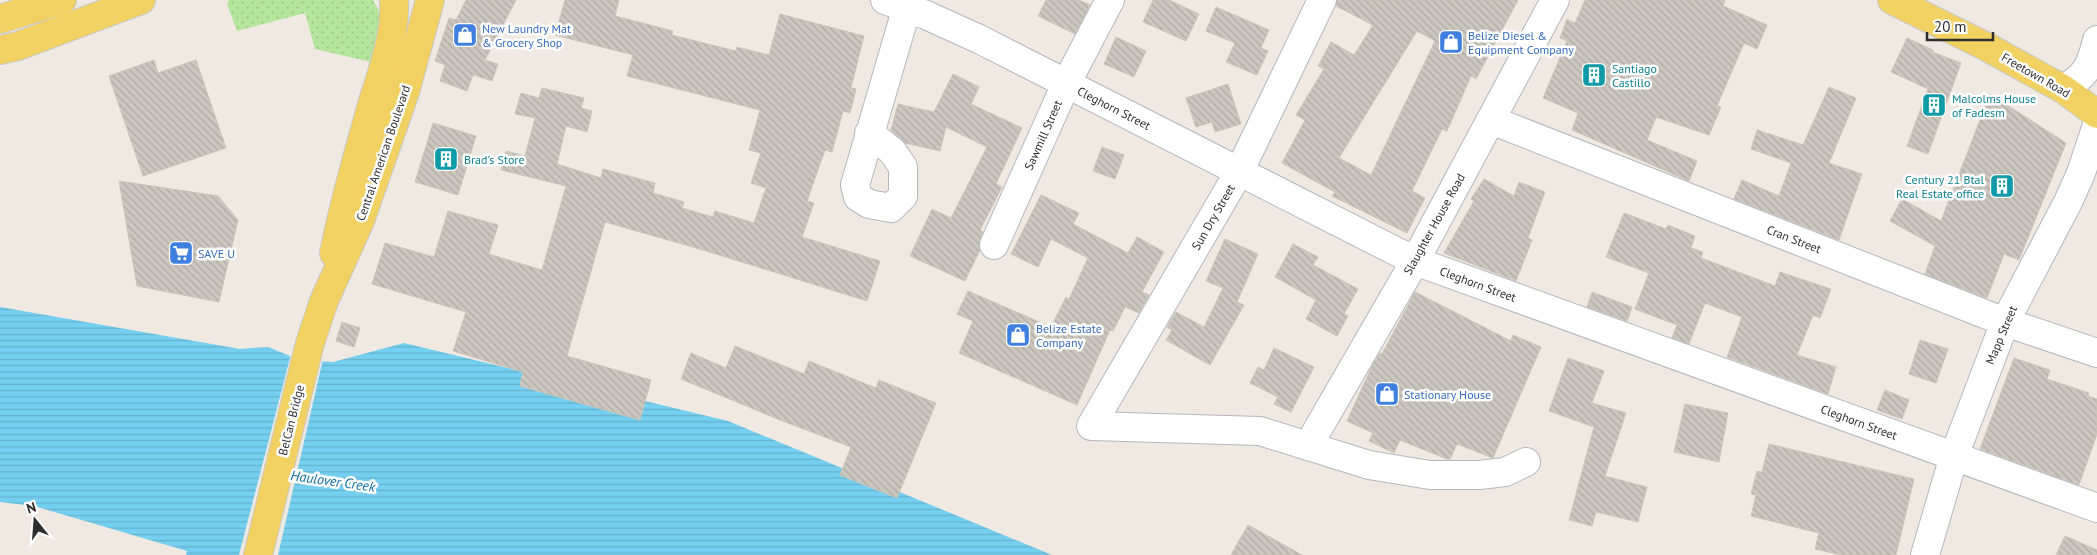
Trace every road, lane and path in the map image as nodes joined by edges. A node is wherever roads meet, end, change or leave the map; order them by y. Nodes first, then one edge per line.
1 (62, 0) edge
2 (141, 0) edge
3 (394, 0) edge
4 (430, 0) edge
5 (1110, 0) edge
6 (1322, 0) edge
7 (1555, 0) edge
8 (1892, 0) edge
9 (896, 4) edge
10 (0, 19) edge
11 (2097, 40) edge
12 (0, 50) edge
13 (1066, 84) junction
14 (2063, 89) junction
15 (2097, 114) edge
16 (1491, 120) junction
17 (2097, 124) edge
18 (869, 133) dead end
19 (1239, 172) junction
20 (994, 245) dead end
21 (1415, 261) junction
22 (324, 301) junction
23 (2005, 322) junction
24 (310, 343) joint
25 (2097, 353) edge
26 (1308, 446) junction
27 (1954, 456) junction
28 (1526, 462) dead end
29 (2097, 508) edge
30 (258, 555) edge
31 (1925, 555) edge

1 - 10 main road
2 - 12 main road
3 - 22 main road, Central American Boulevard
4 - 22 main road, Central American Boulevard
5 - 13 street, Sawmill Street
6 - 19 street, Sun Dry Street
7 - 16 street, Slaughter House Road
8 - 14 main road, Freetown Road
9 - 13 street, Cleghorn Street
9 - 18 street
11 - 14 street
13 - 19 street, Cleghorn Street
13 - 20 street, Sawmill Street
14 - 15 main road, Freetown Road
16 - 21 street, Slaughter House Road
16 - 23 street, Cran Street
17 - 23 street, Mapp Street
19 - 21 street, Cleghorn Street
19 - 26 street, Sun Dry Street
21 - 26 street, Slaughter House Road
21 - 27 street, Cleghorn Street
22 - 24 main road, Central American Boulevard
23 - 25 street, Cran Street
23 - 27 street, Mapp Street
24 - 30 main road, BelCan Bridge
26 - 28 street
27 - 29 street, Cleghorn Street
27 - 31 street, Mapp Street

